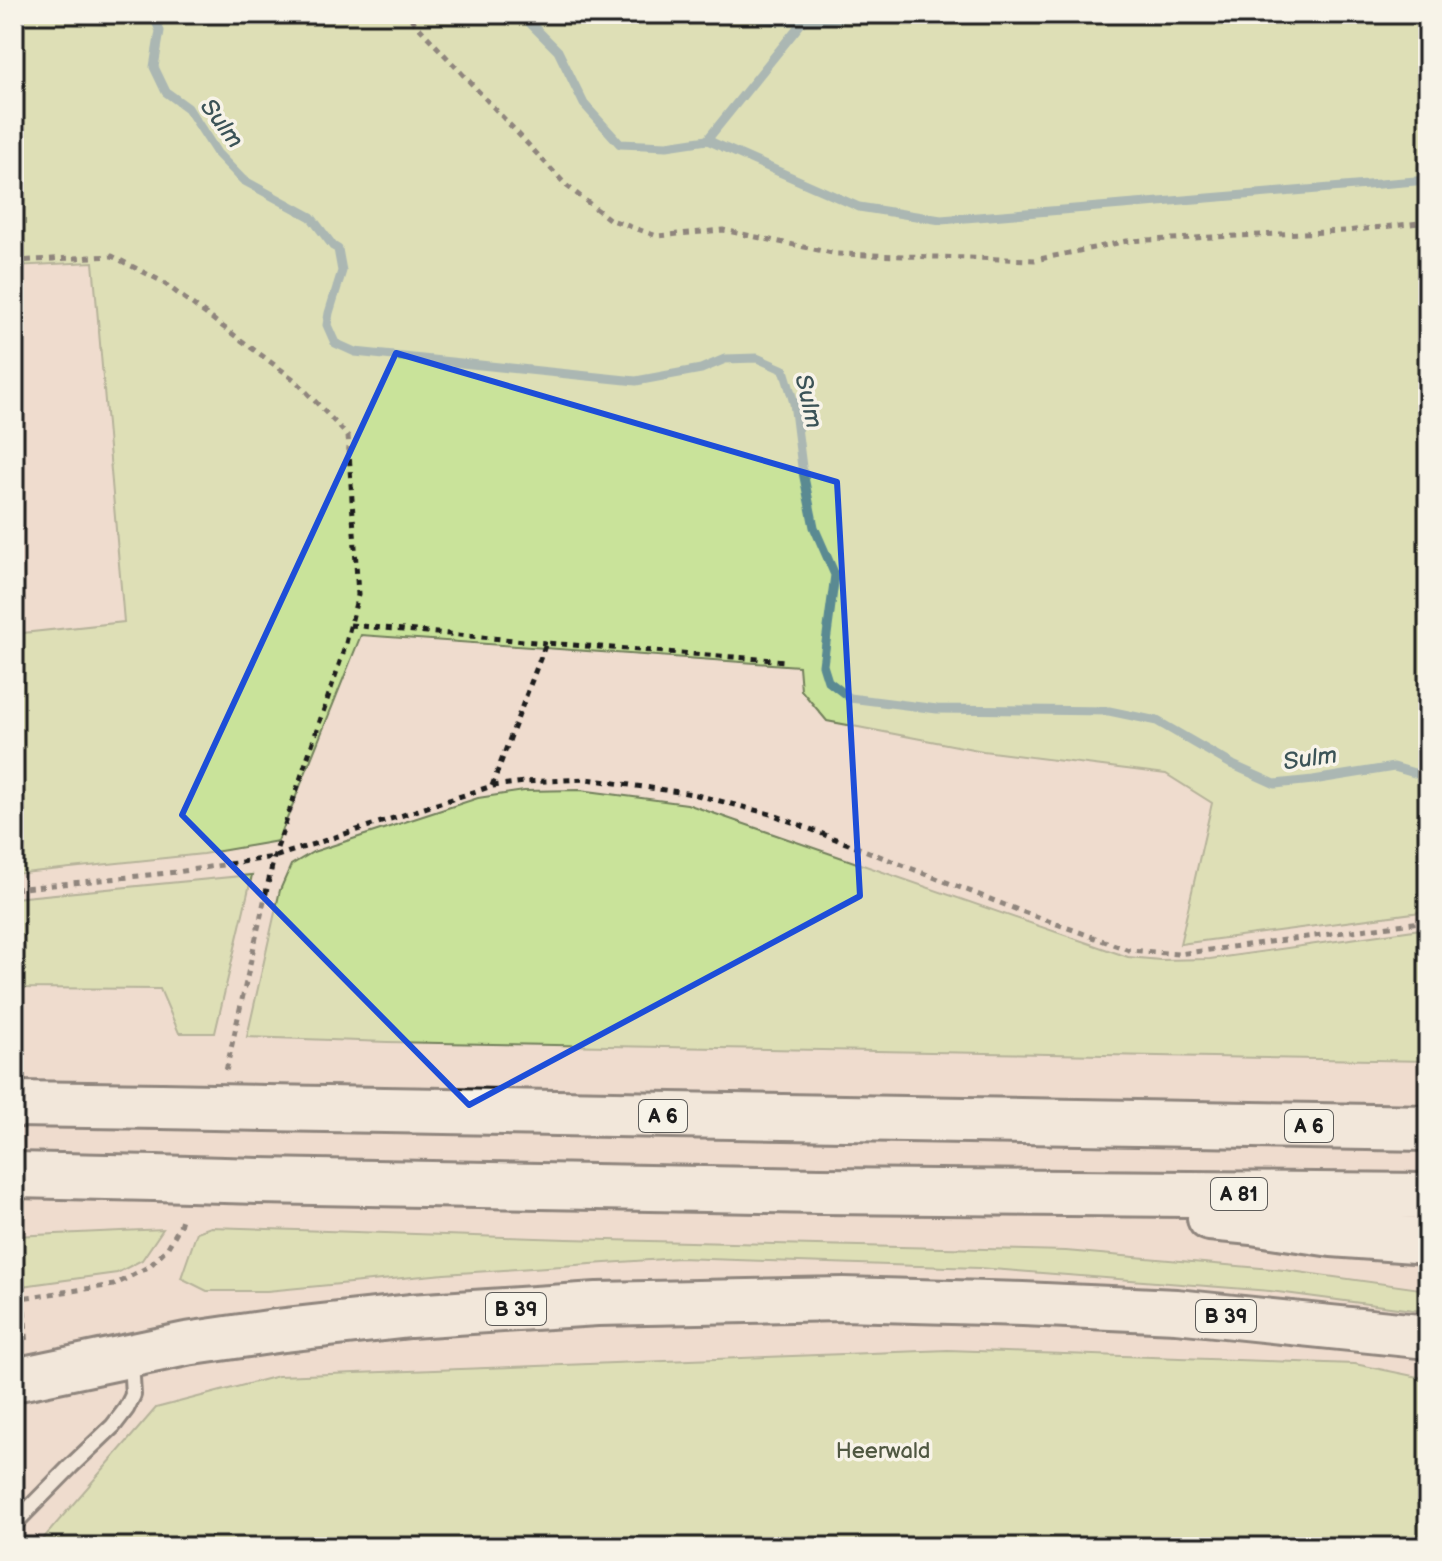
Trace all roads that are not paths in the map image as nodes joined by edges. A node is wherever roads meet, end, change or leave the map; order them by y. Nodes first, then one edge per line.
1 (14, 1104) edge
2 (1428, 1128) edge
3 (14, 1175) edge
4 (1050, 1193) junction
5 (1428, 1196) edge
6 (1428, 1241) edge
7 (1428, 1337) edge
8 (131, 1355) junction
9 (18, 1379) edge
10 (14, 1524) edge

1 - 2 highway, A 6, bridge
3 - 4 highway, bridge
4 - 5 highway, A 81
4 - 6 highway
7 - 8 main road, B 39
8 - 9 main road, B 39
8 - 10 lane

